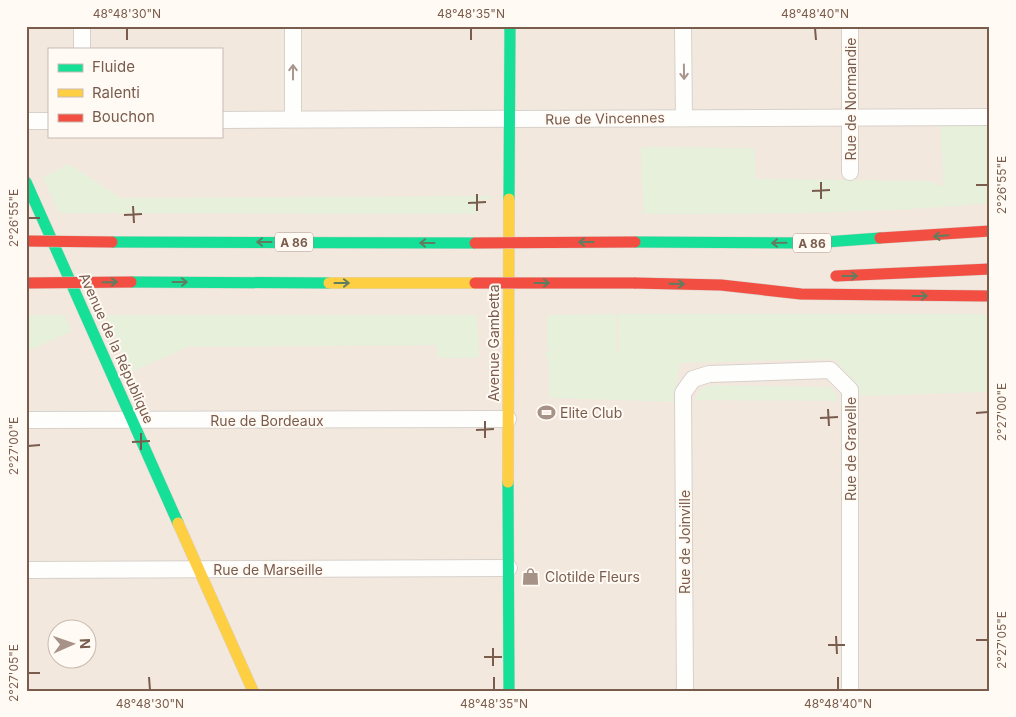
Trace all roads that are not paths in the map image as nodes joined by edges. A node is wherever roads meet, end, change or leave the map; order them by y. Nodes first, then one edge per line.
1 (82, 26) edge
2 (293, 26) edge
3 (510, 26) edge
4 (683, 26) edge
5 (850, 26) edge
6 (82, 48) edge
7 (684, 117) junction
8 (850, 117) junction
9 (990, 117) edge
10 (293, 119) junction
11 (222, 120) edge
12 (510, 120) junction
13 (26, 121) edge
14 (48, 121) edge
15 (850, 172) dead end
16 (26, 182) edge
17 (990, 231) edge
18 (26, 242) edge
19 (990, 269) edge
20 (820, 276) dead end
21 (774, 280) dead end
22 (26, 283) edge
23 (720, 285) junction
24 (990, 296) edge
25 (683, 392) joint
26 (508, 419) junction
27 (26, 420) edge
28 (132, 421) junction
29 (509, 568) junction
30 (200, 569) junction
31 (26, 570) edge
32 (254, 691) edge
33 (509, 691) edge
34 (685, 691) edge
35 (850, 691) edge

1 - 6 street
10 -> 2 street
3 - 12 main road, Avenue Gambetta
4 -> 7 street
5 - 8 street, Rue de Normandie
7 - 8 street, Rue de Vincennes
7 - 12 street, Rue de Vincennes
8 - 9 street, Rue de Vincennes
8 - 15 street, Rue de Normandie
10 - 11 street, Rue de Vincennes
10 - 12 street, Rue de Vincennes
12 - 26 main road, Avenue Gambetta
13 - 14 street
16 - 28 main road, Avenue de la République
17 -> 18 main road, A 86, bridge
20 -> 19 main road
21 - 23 main road
22 -> 23 main road, bridge
23 -> 24 main road
25 - 34 street, Rue de Joinville
25 - 35 street, Rue de Gravelle
26 - 28 street, Rue de Bordeaux
26 - 29 main road, Avenue Gambetta
27 - 28 street, Rue de Bordeaux
28 - 30 main road, Avenue de la République
29 - 30 street, Rue de Marseille
29 - 33 main road, Avenue Gambetta
30 - 31 street, Rue de Marseille
30 - 32 main road, Avenue de la République

